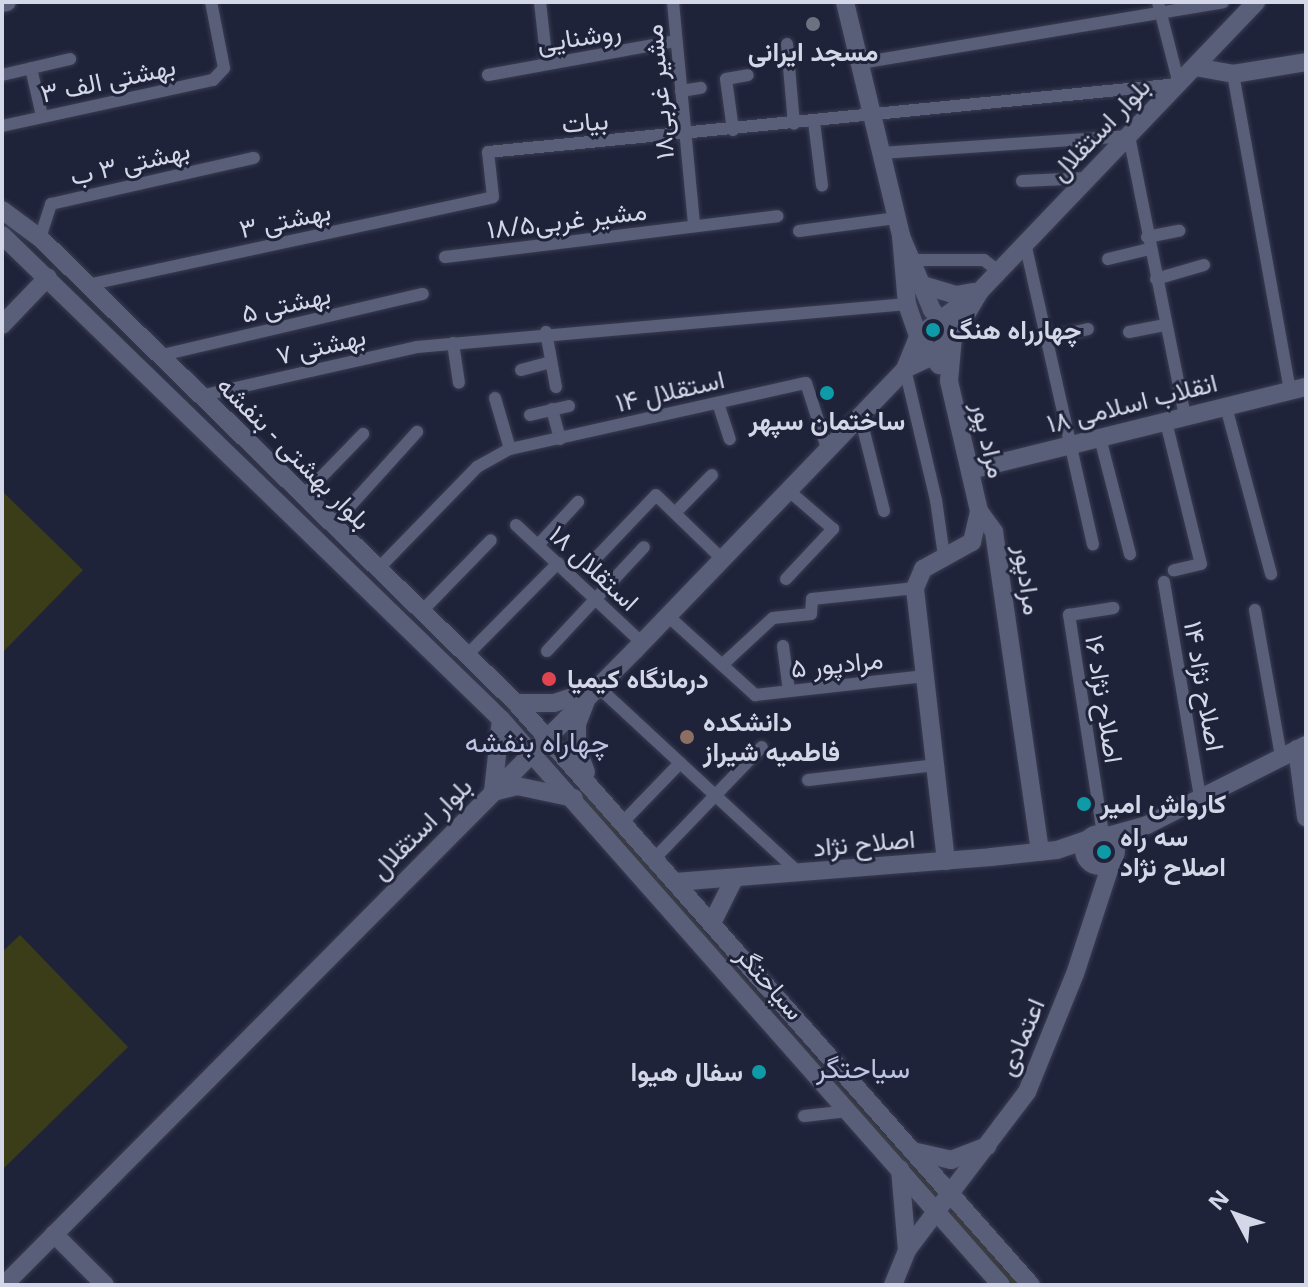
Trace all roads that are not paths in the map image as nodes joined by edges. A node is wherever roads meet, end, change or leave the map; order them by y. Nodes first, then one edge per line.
1 (211, 2) edge
2 (540, 2) edge
3 (673, 2) edge
4 (845, 2) edge
5 (1223, 2) edge
6 (1256, 2) edge
7 (1160, 8) edge
8 (676, 41) junction
9 (787, 44) dead end
10 (70, 59) dead end
11 (1306, 62) edge
12 (860, 63) junction
13 (547, 64) junction
14 (1195, 67) junction
15 (31, 68) junction
16 (1233, 74) junction
17 (2, 75) edge
18 (488, 75) dead end
19 (748, 75) dead end
20 (1179, 84) junction
21 (701, 88) dead end
22 (681, 91) junction
23 (42, 116) junction
24 (872, 116) junction
25 (814, 122) junction
26 (794, 124) junction
27 (2, 126) edge
28 (733, 130) junction
29 (686, 136) junction
30 (1129, 136) junction
31 (881, 153) junction
32 (254, 158) dead end
33 (1088, 178) junction
34 (1022, 181) dead end
35 (822, 185) dead end
36 (493, 197) joint
37 (2, 210) edge
38 (777, 216) dead end
39 (694, 226) junction
40 (899, 227) junction
41 (799, 231) dead end
42 (1179, 231) dead end
43 (2, 235) edge
44 (40, 238) junction
45 (1025, 243) junction
46 (1148, 243) junction
47 (445, 257) dead end
48 (1108, 259) dead end
49 (915, 260) junction
50 (1204, 265) dead end
51 (998, 271) junction
52 (48, 277) junction
53 (1156, 279) junction
54 (87, 285) junction
55 (923, 285) junction
56 (980, 291) junction
57 (423, 294) dead end
58 (907, 304) junction
59 (937, 318) junction
60 (2, 325) edge
61 (1165, 325) junction
62 (1088, 329) dead end
63 (546, 332) junction
64 (1129, 332) dead end
65 (918, 336) junction
66 (953, 337) junction
67 (1043, 339) junction
68 (453, 343) junction
69 (158, 356) junction
70 (933, 356) junction
71 (551, 362) junction
72 (905, 369) junction
73 (521, 370) dead end
74 (949, 381) junction
75 (459, 383) dead end
76 (556, 387) dead end
77 (1298, 389) edge
78 (200, 396) junction
79 (495, 398) dead end
80 (718, 403) junction
81 (569, 406) dead end
82 (1226, 407) junction
83 (552, 409) junction
84 (530, 415) dead end
85 (860, 416) junction
86 (1185, 417) junction
87 (1166, 422) junction
88 (236, 432) junction
89 (417, 432) dead end
90 (363, 434) dead end
91 (1100, 438) junction
92 (560, 439) junction
93 (730, 439) dead end
94 (1067, 446) junction
95 (222, 447) junction
96 (510, 449) junction
97 (828, 451) junction
98 (970, 470) junction
99 (712, 475) dead end
100 (788, 490) junction
101 (302, 497) junction
102 (578, 502) dead end
103 (884, 511) dead end
104 (979, 511) junction
105 (675, 513) junction
106 (516, 525) dead end
107 (332, 526) junction
108 (491, 540) dead end
109 (1093, 544) dead end
110 (538, 545) junction
111 (644, 547) dead end
112 (1130, 554) dead end
113 (944, 556) junction
114 (595, 559) dead end
115 (722, 559) junction
116 (558, 563) junction
117 (377, 570) junction
118 (1174, 570) dead end
119 (1271, 574) dead end
120 (786, 579) dead end
121 (1164, 582) dead end
122 (915, 588) junction
123 (596, 598) junction
124 (1113, 608) dead end
125 (1255, 610) dead end
126 (421, 612) junction
127 (668, 616) junction
128 (642, 643) junction
129 (783, 646) dead end
130 (547, 651) dead end
131 (466, 656) junction
132 (722, 665) junction
133 (925, 676) junction
134 (593, 688) junction
135 (789, 691) junction
136 (516, 703) junction
137 (501, 719) junction
138 (547, 736) junction
139 (762, 747) dead end
140 (1295, 750) edge
141 (531, 752) junction
142 (680, 763) junction
143 (935, 765) junction
144 (808, 780) dead end
145 (591, 783) junction
146 (493, 792) junction
147 (717, 797) junction
148 (1200, 798) junction
149 (575, 799) junction
150 (1306, 817) edge
151 (624, 821) junction
152 (1102, 850) junction
153 (1048, 851) junction
154 (655, 858) junction
155 (946, 861) junction
156 (801, 875) junction
157 (733, 881) junction
158 (675, 882) junction
159 (712, 923) junction
160 (848, 1111) junction
161 (804, 1116) dead end
162 (987, 1148) junction
163 (915, 1151) junction
164 (900, 1169) junction
165 (953, 1194) junction
166 (939, 1211) junction
167 (975, 1220) junction
168 (54, 1234) junction
169 (907, 1250) junction
170 (4, 1285) edge
171 (105, 1285) edge
172 (893, 1285) edge
173 (1001, 1285) edge
174 (1031, 1285) edge

1 - 23 street, بهشتی الف ۳
2 - 13 street
3 - 8 street, مشیر غربی۱۸
4 - 12 main road
5 - 7 street
6 - 14 main road, بلوار استقلال
7 - 12 street
7 - 20 street
8 - 13 street, روشنایی
8 - 22 street, مشیر غربی۱۸
9 - 26 street
10 - 15 street
11 - 16 main road
12 - 24 main road
13 - 18 street, روشنایی
14 - 16 main road
14 - 20 main road, بلوار استقلال
15 - 17 street
15 - 23 street
16 - 77 street
19 - 28 street
20 - 24 street, بیات
20 - 30 main road, بلوار استقلال
21 - 22 street
22 - 29 street, مشیر غربی۱۸
23 - 27 street, بهشتی الف ۳
24 - 25 street, بیات
24 - 31 main road
25 - 26 street, بیات
25 - 35 street
26 - 28 street, بیات
28 - 29 street, بیات
29 - 36 street, بیات
29 - 39 street, مشیر غربی۱۸
30 - 31 street
30 - 33 main road, بلوار استقلال
30 - 46 street
31 - 40 main road
32 - 44 street, بهشتی ۳ ب
33 - 34 street
33 - 45 main road, بلوار استقلال
36 - 54 street, بهشتی ۳
37 - 44 main road, بلوار بهشتی - بنفشه
38 - 39 street, مشیر غربی۱۸/۵
39 - 47 street, مشیر غربی۱۸/۵
40 - 41 street
40 - 49 main road
40 - 58 main road, مراد پور
42 - 46 street
43 - 52 main road, بلوار بهشتی - بنفشه
44 - 54 main road, بلوار بهشتی - بنفشه
45 - 51 main road, بلوار استقلال
45 - 67 street
46 - 48 street
46 - 53 street
49 - 51 street
49 - 55 main road
50 - 53 street
51 - 56 main road, بلوار استقلال
52 - 60 main road
52 - 95 main road, بلوار بهشتی - بنفشه
53 - 61 street
54 - 69 main road, بلوار بهشتی - بنفشه
55 - 56 main road
55 - 59 main road
56 - 59 main road, بلوار استقلال
56 - 66 main road, بلوار استقلال
57 - 69 street, بهشتی ۵
58 - 63 street, بهشتی ۷
58 - 65 main road, مراد پور
59 - 65 main road, بلوار استقلال
59 - 66 main road
61 - 64 street
61 - 86 street
62 - 67 street
63 - 68 street, بهشتی ۷
63 - 71 street
65 - 70 main road, مراد پور
65 - 72 main road, بلوار استقلال
66 - 70 main road, بلوار استقلال
66 - 74 main road, مراد پور
67 - 94 street
68 - 75 street
68 - 78 street, بهشتی ۷
69 - 78 main road, بلوار بهشتی - بنفشه
70 - 72 main road, بلوار استقلال
70 - 74 main road, مراد پور
71 - 73 street
71 - 76 street
72 - 85 main road, بلوار استقلال
72 - 113 street
74 - 98 main road, مراد پور
77 - 82 main road, ۱۸ انقلاب اسلامی
78 - 88 main road, بلوار بهشتی - بنفشه
79 - 96 street
80 - 92 street, استقلال ۱۴
80 - 93 street
80 - 97 street, استقلال ۱۴
81 - 83 street
82 - 86 main road, ۱۸ انقلاب اسلامی
82 - 119 street
83 - 84 street
83 - 92 street
85 - 97 main road, بلوار استقلال
85 - 103 street
86 - 87 main road, ۱۸ انقلاب اسلامی
87 - 91 main road, ۱۸ انقلاب اسلامی
87 - 118 street
88 - 95 main road
88 - 101 main road, بلوار بهشتی - بنفشه
89 - 107 street
90 - 101 street
91 - 94 main road, ۱۸ انقلاب اسلامی
91 - 112 street
92 - 96 street, استقلال ۱۴
94 - 98 main road, ۱۸ انقلاب اسلامی
94 - 109 street
95 - 137 main road, بلوار بهشتی - بنفشه
96 - 117 street, استقلال ۱۴
97 - 100 main road, بلوار استقلال
98 - 104 main road, مراد پور
99 - 105 street
100 - 115 main road, بلوار استقلال
100 - 120 street
101 - 107 main road, بلوار بهشتی - بنفشه
102 - 110 street
104 - 113 main road, مرادپور
104 - 153 main road, مرادپور
105 - 114 street
105 - 115 street
106 - 110 street, استقلال ۱۸
107 - 117 main road, بلوار بهشتی - بنفشه
108 - 126 street
110 - 116 street, استقلال ۱۸
111 - 123 street
113 - 122 main road, مرادپور
115 - 127 main road, بلوار استقلال
116 - 123 street, استقلال ۱۸
116 - 131 street
117 - 126 main road, بلوار بهشتی - بنفشه
121 - 148 street, ۱۴ اصلاح نژاد
122 - 132 street
122 - 133 main road
123 - 128 street, استقلال ۱۸
123 - 130 street
124 - 152 street, ۱۶ اصلاح نژاد
125 - 140 street
126 - 131 main road, بلوار بهشتی - بنفشه
127 - 128 main road, بلوار استقلال
127 - 132 street
128 - 134 main road, بلوار استقلال
129 - 135 street
131 - 136 main road, بلوار بهشتی - بنفشه
132 - 135 street, ۵ مرادپور
133 - 135 street, ۵ مرادپور
133 - 143 main road
134 - 136 main road
134 - 138 main road, بلوار استقلال
134 - 142 street
134 - 145 main road
136 - 138 main road, بلوار بهشتی - بنفشه
137 - 141 main road, بلوار بهشتی - بنفشه
137 - 146 main road
138 - 141 main road, بلوار استقلال
138 - 145 main road, سیاحتگر
139 - 147 street
140 - 148 main road
140 - 150 main road
141 - 146 main road, بلوار استقلال
141 - 149 main road, سیاحتگر
142 - 147 street
142 - 151 street
143 - 144 street
143 - 155 main road
145 - 151 main road, سیاحتگر
146 - 149 main road
146 - 168 main road, بلوار استقلال
147 - 154 street
147 - 156 street
148 - 152 main road
149 - 160 main road, سیاحتگر
151 - 154 main road, سیاحتگر
152 - 153 main road
152 - 162 main road, اعتمادی
153 - 155 main road, اصلاح نژاد
154 - 158 main road, سیاحتگر
155 - 156 main road, اصلاح نژاد
156 - 157 main road, اصلاح نژاد
157 - 158 main road, اصلاح نژاد
157 - 159 main road
158 - 159 main road, سیاحتگر
159 - 163 main road, سیاحتگر
160 - 161 street
160 - 164 main road, سیاحتگر
162 - 163 main road
162 - 165 main road, اعتمادی
162 - 167 main road
163 - 165 main road, سیاحتگر
164 - 166 main road, سیاحتگر
164 - 169 main road
165 - 166 main road, اعتمادی
165 - 167 main road, سیاحتگر
166 - 169 main road
166 - 173 main road, سیاحتگر
167 - 174 main road
168 - 170 main road, بلوار استقلال
168 - 171 main road
169 - 172 main road

